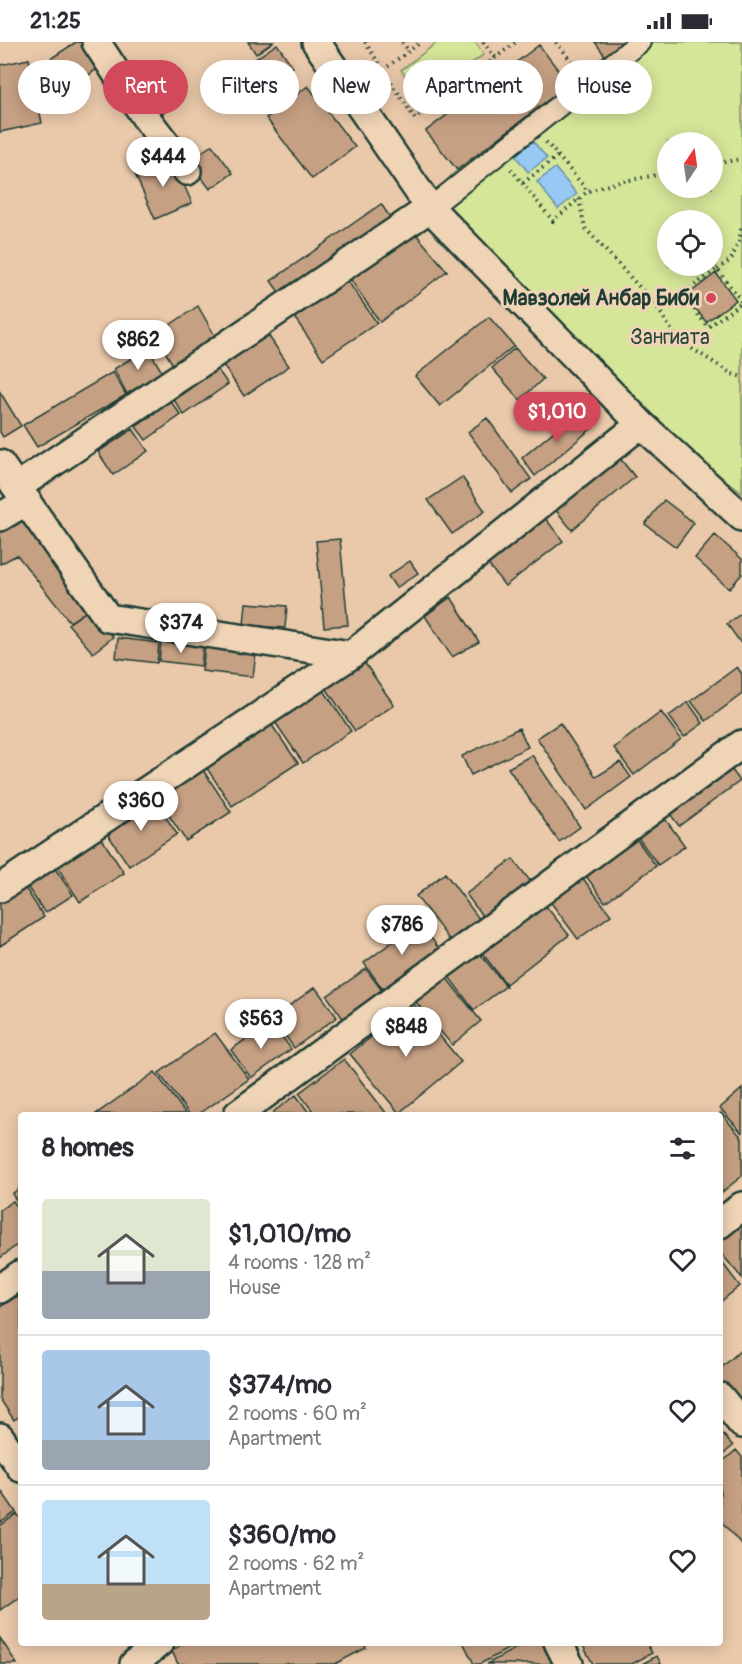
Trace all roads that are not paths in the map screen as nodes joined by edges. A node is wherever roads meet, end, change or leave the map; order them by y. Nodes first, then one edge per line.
1 (96, 42) edge
2 (316, 42) edge
3 (640, 42) edge
4 (187, 171) dead end
5 (430, 208) junction
6 (641, 424) junction
7 (0, 464) edge
8 (22, 494) junction
9 (0, 516) edge
10 (742, 517) edge
11 (351, 655) junction
12 (742, 744) edge
13 (0, 888) edge
14 (241, 1112) edge
15 (742, 1206) edge
16 (723, 1222) edge
17 (18, 1276) edge
18 (0, 1289) edge
19 (723, 1401) edge
20 (742, 1424) edge
21 (0, 1437) edge
22 (18, 1464) edge
23 (560, 1646) edge
24 (569, 1664) edge

1 - 4 street
2 - 5 street
3 - 5 street
5 - 6 street
5 - 8 street
6 - 10 street
6 - 11 street
7 - 8 street
8 - 9 street
8 - 11 street
11 - 13 street
12 - 14 street
15 - 16 street
17 - 18 street
19 - 20 street
21 - 22 street
23 - 24 street

